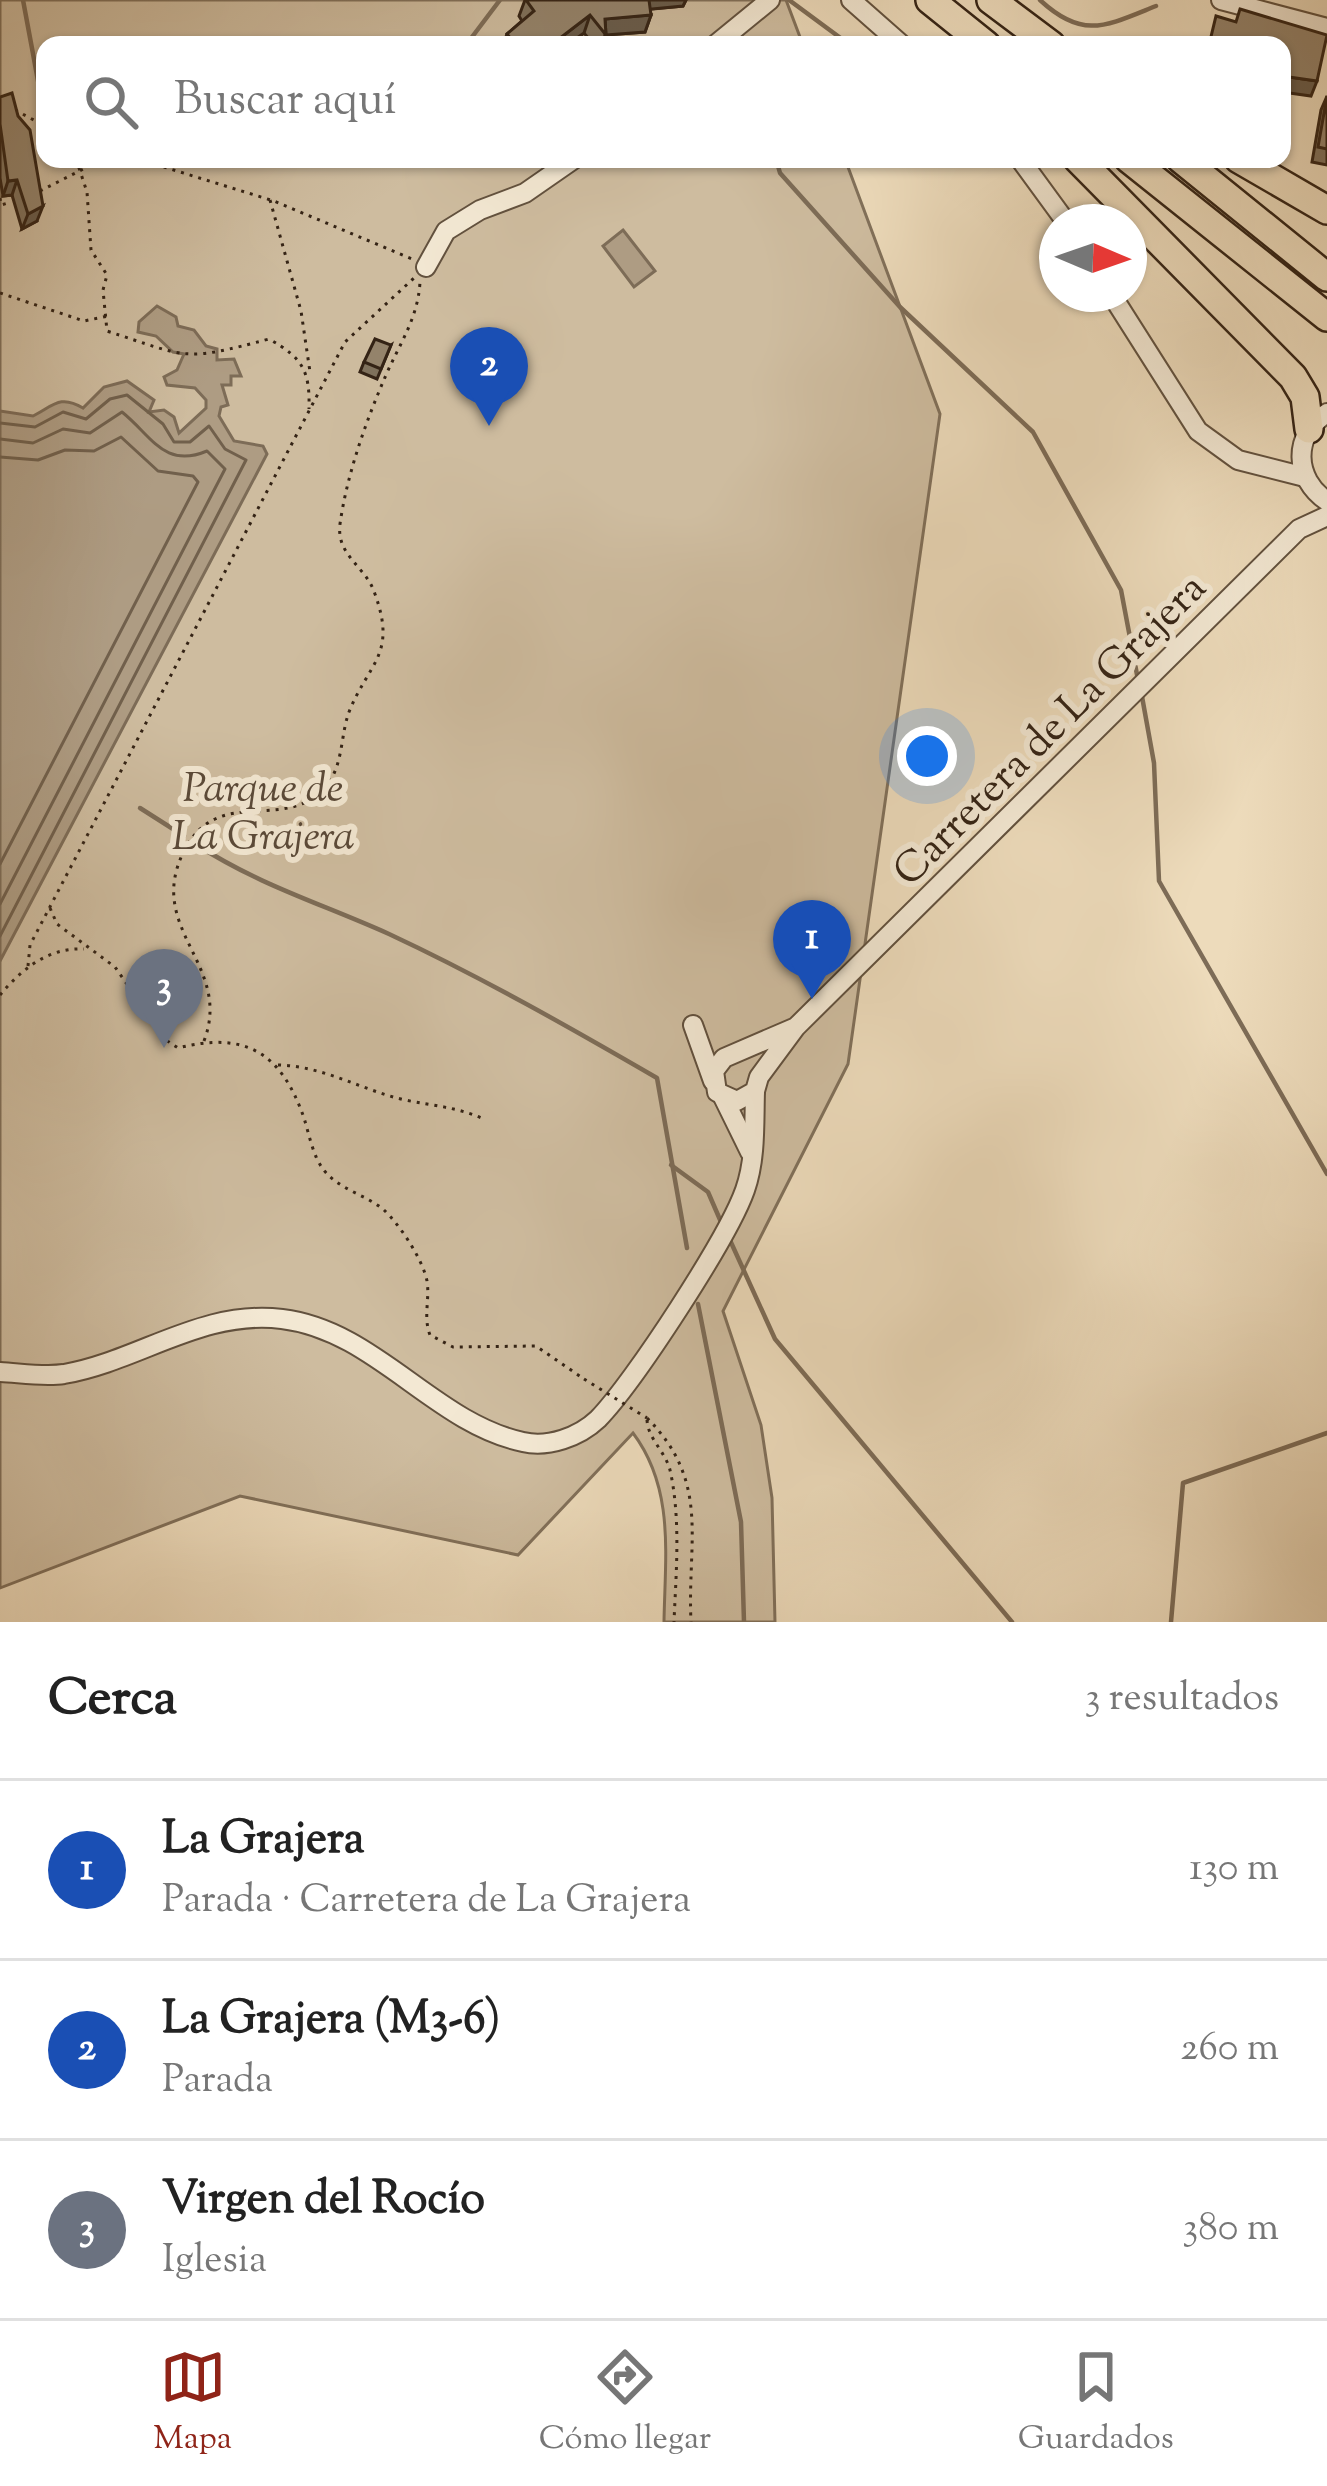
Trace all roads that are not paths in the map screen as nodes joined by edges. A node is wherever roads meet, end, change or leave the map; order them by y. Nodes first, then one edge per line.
1 (770, 0) edge
2 (851, 0) edge
3 (987, 0) edge
4 (1221, 0) edge
5 (1307, 0) edge
6 (931, 1) edge
7 (1299, 21) junction
8 (1327, 28) edge
9 (726, 36) edge
10 (892, 36) edge
11 (964, 36) edge
12 (975, 36) edge
13 (1029, 36) edge
14 (1038, 36) edge
15 (561, 168) edge
16 (1027, 168) edge
17 (1087, 168) edge
18 (1140, 168) edge
19 (1192, 168) edge
20 (1255, 168) edge
21 (1053, 204) edge
22 (1327, 210) edge
23 (423, 270) road end
24 (1327, 277) edge
25 (1122, 312) edge
26 (1327, 317) edge
27 (1313, 428) edge
28 (1259, 464) junction
29 (1315, 489) edge
30 (1327, 516) edge
31 (1299, 530) junction
32 (796, 1028) junction
33 (735, 1055) junction
34 (757, 1084) junction
35 (718, 1089) junction
36 (752, 1155) junction
37 (0, 1372) edge

1 - 9 street
2 - 10 street
3 - 13 highway
3 - 14 highway
4 - 7 street
5 - 7 street
6 - 11 highway
6 - 12 highway
7 - 8 street
15 - 23 street
16 - 21 street
17 - 27 highway
18 - 26 highway
19 - 24 highway
20 - 22 highway
25 - 28 street
27 - 28 street
27 - 29 street
28 - 29 street
29 - 31 street, Carretera de La Grajera
30 - 31 street, Carretera de La Grajera
31 - 32 street, Carretera de La Grajera
32 - 33 street, Carretera de La Grajera
32 - 34 street, Carretera de La Grajera
33 - 34 street
33 - 35 street
33 - 35 street
34 - 35 street
34 - 36 street
35 - 36 street
36 - 37 street

